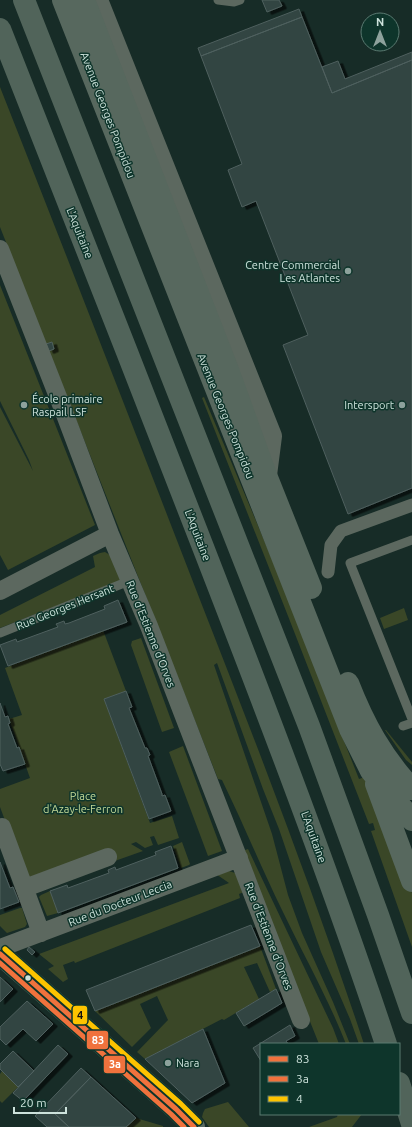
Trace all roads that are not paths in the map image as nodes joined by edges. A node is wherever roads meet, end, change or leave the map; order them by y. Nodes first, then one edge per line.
1 (24, 0) edge
2 (63, 0) edge
3 (84, 0) edge
4 (97, 0) edge
5 (218, 0) edge
6 (240, 0) edge
7 (0, 29) edge
8 (101, 70) junction
9 (0, 249) edge
10 (266, 475) junction
11 (412, 505) edge
12 (110, 534) junction
13 (412, 540) edge
14 (328, 572) dead end
15 (129, 581) junction
16 (0, 591) edge
17 (0, 633) edge
18 (412, 719) edge
19 (371, 771) junction
20 (412, 789) edge
21 (412, 820) edge
22 (2, 827) dead end
23 (108, 857) dead end
24 (239, 858) junction
25 (412, 881) edge
26 (25, 888) junction
27 (42, 933) junction
28 (0, 948) edge
29 (0, 954) edge
30 (412, 1013) edge
31 (302, 1020) dead end
32 (386, 1043) edge
33 (400, 1086) edge
34 (181, 1118) edge
35 (412, 1124) edge
36 (194, 1127) edge

1 - 30 highway
2 - 8 main road, Avenue Georges Pompidou
3 - 8 main road, Avenue Georges Pompidou
4 - 10 street
5 - 6 lane
7 - 32 highway, L'Aquitaine
8 - 10 main road, Avenue Georges Pompidou
8 - 19 main road, Avenue Georges Pompidou
9 - 12 street, Rue d'Estienne d'Orves
10 - 20 main road, Avenue Georges Pompidou
11 - 14 street
12 - 15 street, Rue d'Estienne d'Orves
12 - 16 street
13 - 18 lane
15 - 17 lane, Rue Georges Hersant
15 - 24 street, Rue d'Estienne d'Orves
19 - 21 main road, Avenue Georges Pompidou
19 - 25 main road
22 - 26 street
23 - 26 street
24 - 27 street, Rue du Docteur Leccia
24 - 31 street, Rue d'Estienne d'Orves
26 - 27 street
27 - 28 street, Rue du Docteur Leccia
29 - 34 main road
33 - 35 highway
34 - 36 main road

